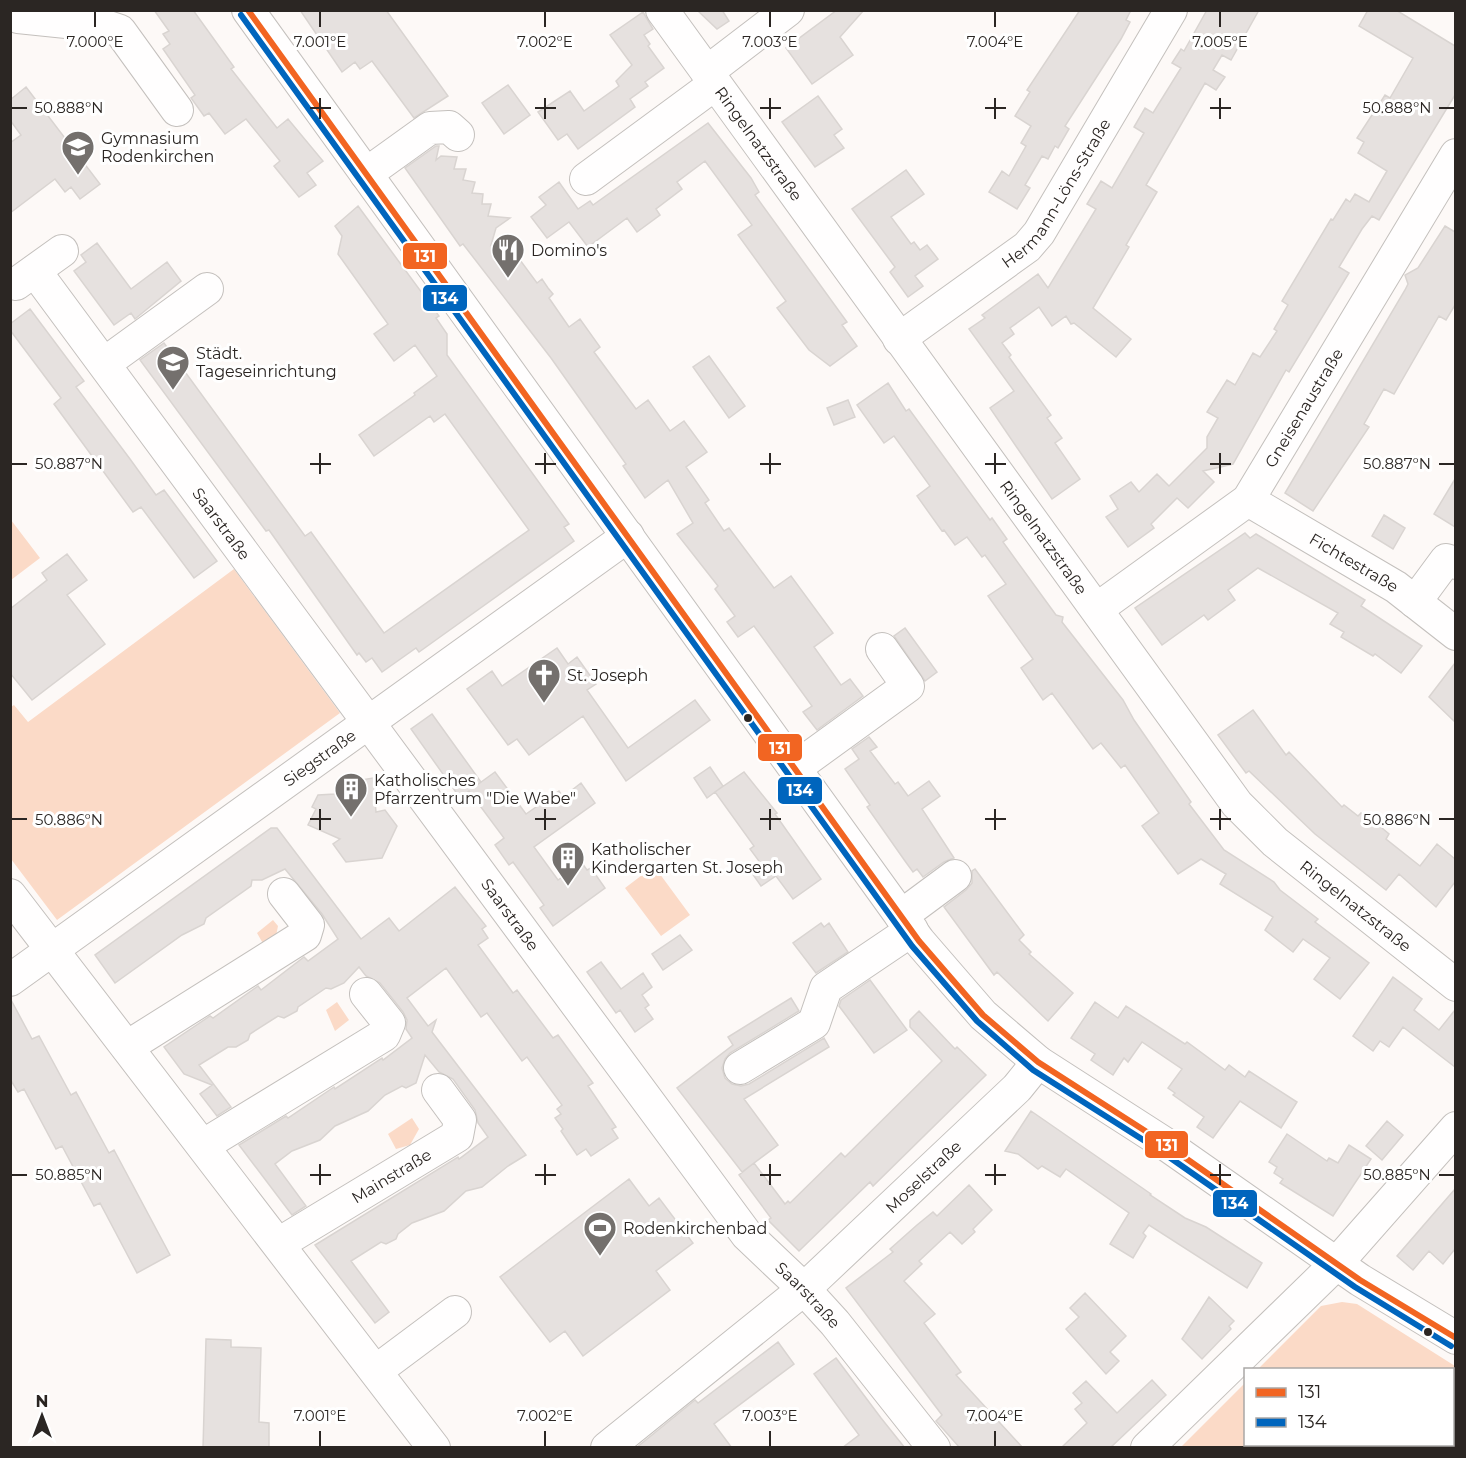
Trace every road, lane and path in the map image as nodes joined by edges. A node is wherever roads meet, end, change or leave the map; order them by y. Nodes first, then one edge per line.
1 (248, 10) edge
2 (662, 10) edge
3 (788, 10) edge
4 (1171, 10) edge
5 (14, 23) edge
6 (711, 78) junction
7 (177, 110) dead end
8 (458, 135) dead end
9 (1455, 155) edge
10 (366, 174) junction
11 (586, 179) dead end
12 (62, 251) dead end
13 (207, 290) dead end
14 (899, 339) junction
15 (105, 363) junction
16 (1248, 500) junction
17 (628, 536) junction
18 (1455, 563) edge
19 (1415, 602) junction
20 (1096, 609) junction
21 (1455, 634) edge
22 (882, 649) dead end
23 (369, 724) junction
24 (795, 768) junction
25 (956, 876) dead end
26 (284, 894) dead end
27 (10, 895) edge
28 (906, 923) junction
29 (52, 950) junction
30 (10, 980) edge
31 (1455, 985) edge
32 (366, 994) dead end
33 (127, 1047) junction
34 (1038, 1062) junction
35 (740, 1068) dead end
36 (438, 1090) dead end
37 (1455, 1128) edge
38 (204, 1145) junction
39 (280, 1243) junction
40 (1336, 1264) junction
41 (804, 1289) junction
42 (455, 1312) dead end
43 (1455, 1338) edge
44 (376, 1371) junction
45 (434, 1448) edge
46 (607, 1448) edge
47 (934, 1448) edge
48 (1148, 1448) edge

1 - 10 street
2 - 6 street, Ringelnatzstraße
3 - 6 street
4 - 14 street, Hermann-Löns-Straße
5 - 7 street
6 - 11 street
6 - 14 street, Ringelnatzstraße
8 - 10 street
9 - 16 street, Gneisenaustraße
10 - 17 street
12 - 15 street, Saarstraße
13 - 15 street
14 - 20 street, Ringelnatzstraße
15 - 23 street, Saarstraße
16 - 19 street, Fichtestraße
16 - 20 street, Gneisenaustraße
17 - 23 street, Siegstraße
17 - 24 street
18 - 19 street
19 - 21 street, Fichtestraße
20 - 31 street, Ringelnatzstraße
22 - 24 street
23 - 29 street, Siegstraße
23 - 41 street, Saarstraße
24 - 28 street
25 - 28 street
26 - 33 street
27 - 29 street
28 - 34 street
28 - 35 street
29 - 30 street, Siegstraße
29 - 33 street
32 - 38 street
33 - 38 street
34 - 40 street
34 - 41 street, Moselstraße
36 - 39 street, Mainstraße
37 - 40 street
38 - 39 street
39 - 44 street
40 - 43 street
40 - 48 street
41 - 46 street, Moselstraße
41 - 47 street, Saarstraße
42 - 44 street
44 - 45 street

